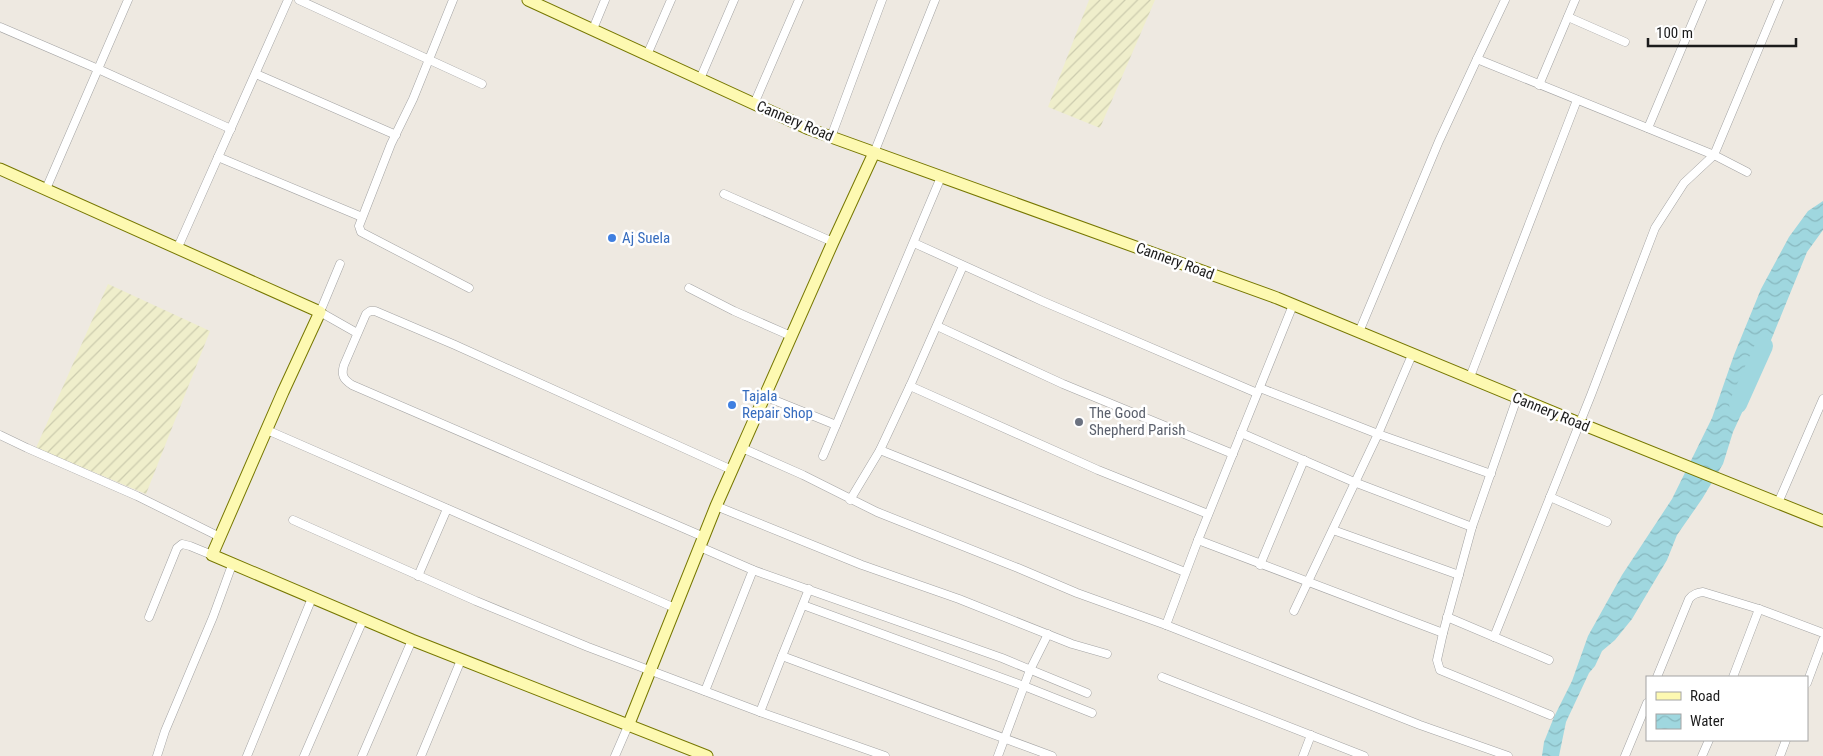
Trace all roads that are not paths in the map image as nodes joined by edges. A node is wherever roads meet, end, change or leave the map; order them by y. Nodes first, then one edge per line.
1 (128, 0) edge
2 (288, 0) edge
3 (299, 0) edge
4 (453, 0) edge
5 (528, 0) edge
6 (605, 0) edge
7 (671, 0) edge
8 (734, 0) edge
9 (799, 0) edge
10 (882, 0) edge
11 (935, 0) edge
12 (1505, 0) edge
13 (1575, 0) edge
14 (1702, 0) edge
15 (1779, 0) edge
16 (544, 3) edge
17 (1568, 17) junction
18 (0, 27) edge
19 (592, 30) junction
20 (1624, 42) dead end
21 (647, 54) junction
22 (1476, 59) junction
23 (430, 61) junction
24 (98, 69) junction
25 (256, 74) junction
26 (700, 79) junction
27 (482, 84) dead end
28 (1538, 85) junction
29 (1577, 100) junction
30 (754, 104) junction
31 (231, 128) junction
32 (1648, 128) junction
33 (396, 135) junction
34 (831, 137) junction
35 (874, 153) junction
36 (1714, 155) junction
37 (218, 157) junction
38 (0, 169) edge
39 (1747, 172) dead end
40 (941, 177) junction
41 (46, 190) junction
42 (724, 194) dead end
43 (362, 217) junction
44 (833, 242) junction
45 (914, 243) junction
46 (178, 247) junction
47 (340, 264) dead end
48 (963, 266) junction
49 (469, 288) dead end
50 (689, 288) dead end
51 (1294, 305) junction
52 (320, 312) junction
53 (937, 326) junction
54 (1359, 332) junction
55 (357, 333) junction
56 (791, 336) junction
57 (1412, 355) junction
58 (1470, 377) junction
59 (910, 386) junction
60 (1259, 390) junction
61 (764, 396) junction
62 (1517, 398) junction
63 (1823, 399) edge
64 (1579, 424) junction
65 (836, 425) junction
66 (267, 430) junction
67 (1241, 433) junction
68 (1378, 434) junction
69 (0, 435) edge
70 (742, 448) junction
71 (880, 450) junction
72 (1232, 454) junction
73 (823, 456) dead end
74 (1304, 460) junction
75 (732, 470) junction
76 (1491, 474) junction
77 (1354, 482) junction
78 (1550, 497) junction
79 (850, 500) junction
80 (1778, 503) junction
81 (716, 506) junction
82 (447, 509) junction
83 (1208, 514) junction
84 (293, 520) dead end
85 (1823, 521) edge
86 (1607, 522) dead end
87 (1472, 526) junction
88 (1333, 530) junction
89 (220, 537) junction
90 (1198, 540) junction
91 (702, 542) junction
92 (212, 556) junction
93 (232, 565) junction
94 (1260, 565) junction
95 (754, 570) junction
96 (1185, 572) junction
97 (1459, 575) junction
98 (418, 576) junction
99 (1308, 583) junction
100 (809, 589) junction
101 (312, 598) junction
102 (804, 605) junction
103 (675, 608) junction
104 (1759, 609) junction
105 (1294, 612) dead end
106 (149, 617) dead end
107 (1447, 617) junction
108 (362, 620) junction
109 (1166, 626) junction
110 (1443, 633) junction
111 (1823, 633) edge
112 (1048, 634) junction
113 (1494, 637) junction
114 (412, 640) junction
115 (1823, 640) edge
116 (1107, 654) dead end
117 (782, 656) junction
118 (462, 660) junction
119 (1549, 660) dead end
120 (651, 670) junction
121 (1030, 670) junction
122 (1657, 676) edge
123 (1733, 676) edge
124 (1162, 677) dead end
125 (1808, 680) edge
126 (1024, 686) junction
127 (705, 691) junction
128 (1087, 693) dead end
129 (1646, 705) edge
130 (760, 712) junction
131 (1092, 713) dead end
132 (1550, 715) dead end
133 (628, 726) junction
134 (1312, 735) junction
135 (1004, 738) junction
136 (1709, 741) edge
137 (1786, 741) edge
138 (157, 756) edge
139 (247, 756) edge
140 (304, 756) edge
141 (362, 756) edge
142 (421, 756) edge
143 (615, 756) edge
144 (707, 756) edge
145 (885, 756) edge
146 (998, 756) edge
147 (1052, 756) edge
148 (1303, 756) edge
149 (1364, 756) edge
150 (1508, 756) edge
151 (1625, 756) edge
152 (1702, 756) edge
153 (1780, 756) edge

1 - 24 street
2 - 25 street
3 - 23 street
4 - 23 street
5 - 16 street, Cannery Road
6 - 19 street
7 - 21 street
8 - 26 street
9 - 30 street
10 - 34 street
11 - 35 street
12 - 22 street
13 - 17 street
14 - 32 street
15 - 36 street
16 - 19 street, Cannery Road
17 - 20 street
17 - 28 street
18 - 24 street
19 - 21 street, Cannery Road
21 - 26 street, Cannery Road
22 - 28 street
22 - 54 street
23 - 27 street
23 - 33 street
24 - 31 street
24 - 41 street
25 - 31 street
25 - 33 street
26 - 30 street, Cannery Road
28 - 29 street
29 - 32 street
29 - 58 street
30 - 34 street, Cannery Road
31 - 37 street
32 - 36 street
33 - 43 street
34 - 35 street, Cannery Road
35 - 40 street, Cannery Road
35 - 44 street
36 - 39 street
36 - 64 street
37 - 43 street
37 - 46 street
38 - 41 street
40 - 45 street
40 - 51 street, Cannery Road
41 - 46 street
42 - 44 street
43 - 49 street
44 - 56 street
45 - 48 street
45 - 65 street
46 - 52 street
47 - 52 street
48 - 53 street
48 - 60 street
50 - 56 street
51 - 54 street, Cannery Road
51 - 60 street
52 - 55 street
52 - 66 street
53 - 59 street
53 - 72 street
54 - 57 street, Cannery Road
55 - 75 street
55 - 91 street
56 - 61 street
57 - 58 street, Cannery Road
57 - 68 street
58 - 62 street, Cannery Road
59 - 71 street
59 - 83 street
60 - 67 street
60 - 68 street
61 - 65 street
61 - 70 street
62 - 64 street, Cannery Road
62 - 76 street
63 - 80 street
64 - 78 street
64 - 80 street, Cannery Road
65 - 73 street
66 - 82 street
66 - 89 street
67 - 72 street
67 - 74 street
68 - 76 street
68 - 77 street
69 - 89 street
70 - 75 street
70 - 79 street
71 - 79 street
71 - 96 street
72 - 83 street
74 - 77 street
74 - 94 street
75 - 81 street
76 - 87 street
77 - 87 street
77 - 88 street
78 - 86 street
78 - 113 street
79 - 109 street
80 - 85 street, Cannery Road
81 - 91 street
81 - 112 street
82 - 98 street
82 - 103 street
83 - 90 street
84 - 98 street
87 - 97 street
88 - 97 street
88 - 99 street
89 - 92 street
90 - 94 street
90 - 96 street
91 - 95 street
91 - 103 street
92 - 93 street
92 - 106 street
93 - 101 street
93 - 138 street
94 - 99 street
95 - 100 street
95 - 127 street
96 - 109 street
97 - 107 street
98 - 120 street
99 - 105 street
99 - 110 street
100 - 102 street
100 - 121 street
101 - 108 street
101 - 139 street
102 - 117 street
102 - 126 street
103 - 120 street
104 - 111 street
104 - 122 street
104 - 123 street
107 - 110 street
107 - 113 street
108 - 114 street
108 - 140 street
109 - 150 street
110 - 132 street
112 - 116 street
112 - 121 street
113 - 119 street
114 - 118 street
114 - 141 street
115 - 125 street
117 - 130 street
117 - 135 street
118 - 133 street
118 - 142 street
120 - 127 street
120 - 133 street
121 - 126 street
121 - 128 street
124 - 134 street
126 - 131 street
126 - 135 street
127 - 130 street
129 - 151 street
130 - 145 street
133 - 143 street
133 - 144 street
134 - 148 street
134 - 149 street
135 - 146 street
135 - 147 street
136 - 152 street
137 - 153 street

